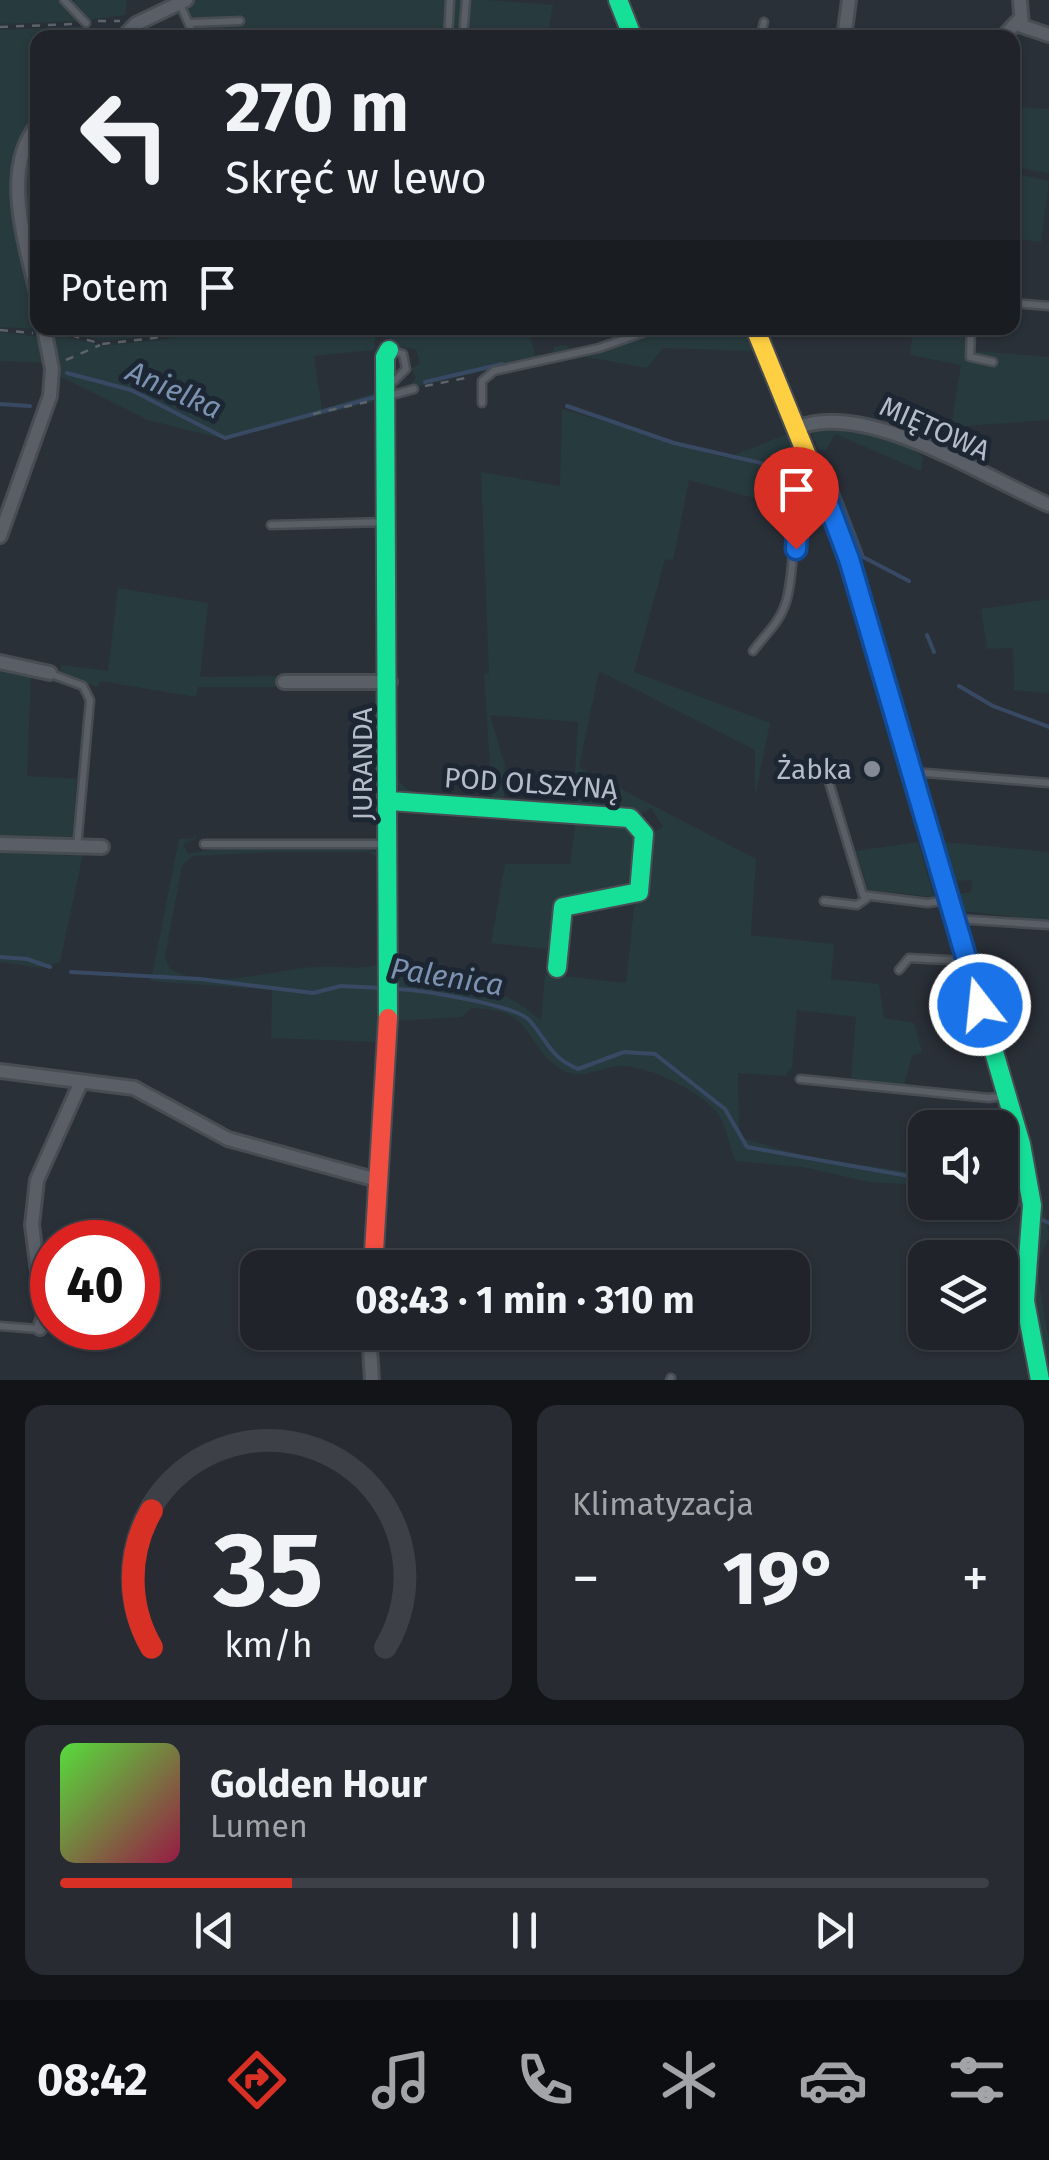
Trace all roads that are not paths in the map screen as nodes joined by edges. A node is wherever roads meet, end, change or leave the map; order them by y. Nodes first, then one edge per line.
1 (64, 0) edge
2 (450, 0) edge
3 (466, 0) edge
4 (618, 0) edge
5 (849, 0) edge
6 (1020, 0) edge
7 (183, 2) edge
8 (1019, 20) junction
9 (240, 21) dead end
10 (86, 22) road end
11 (764, 22) dead end
12 (192, 24) junction
13 (130, 30) edge
14 (193, 30) edge
15 (448, 30) edge
16 (464, 30) edge
17 (631, 30) edge
18 (762, 30) edge
19 (845, 30) edge
20 (1010, 30) edge
21 (1049, 35) edge
22 (30, 133) edge
23 (30, 258) edge
24 (1020, 304) edge
25 (1049, 306) edge
26 (45, 335) edge
27 (636, 335) edge
28 (758, 335) edge
29 (971, 335) edge
30 (389, 350) dead end
31 (993, 362) dead end
32 (414, 389) road end
33 (388, 393) junction
34 (482, 404) dead end
35 (798, 428) junction
36 (816, 471) junction
37 (1049, 506) edge
38 (388, 522) junction
39 (271, 524) dead end
40 (0, 536) edge
41 (753, 651) dead end
42 (0, 662) edge
43 (50, 674) joint
44 (284, 682) dead end
45 (390, 682) junction
46 (912, 772) junction
47 (829, 782) dead end
48 (1049, 783) edge
49 (390, 801) junction
50 (0, 844) edge
51 (204, 844) dead end
52 (390, 844) junction
53 (77, 847) junction
54 (102, 848) dead end
55 (867, 898) junction
56 (949, 899) junction
57 (824, 901) dead end
58 (955, 919) junction
59 (1049, 926) edge
60 (967, 960) junction
61 (556, 968) dead end
62 (900, 970) dead end
63 (0, 1071) edge
64 (800, 1079) dead end
65 (82, 1082) junction
66 (1007, 1096) junction
67 (376, 1180) junction
68 (1040, 1196) edge
69 (32, 1220) edge
70 (374, 1250) edge
71 (0, 1326) edge
72 (30, 1328) edge
73 (370, 1350) edge
74 (372, 1380) edge
75 (1040, 1380) edge

1 - 10 lane
2 - 15 lane
3 - 16 lane
4 - 17 street
5 - 19 street
6 - 8 street
7 - 12 lane
7 - 13 street
8 - 20 street
8 - 21 street
9 - 12 lane
11 - 18 lane
12 - 14 lane
22 - 23 street
24 - 25 lane
26 - 40 street
27 - 34 lane
28 - 35 street
29 - 31 lane
30 - 33 street, JURANDA
32 - 33 lane
33 - 38 street, JURANDA
35 - 36 street
35 - 37 street, MIĘTOWA
36 - 41 lane
36 - 46 street
38 - 39 lane
38 - 45 street, JURANDA
42 - 43 street
43 - 53 lane
44 - 45 street
45 - 49 street, JURANDA
46 - 48 lane
46 - 56 street
47 - 55 lane
49 - 52 street, JURANDA
49 - 61 street, POD OLSZYNĄ
50 - 53 street
51 - 52 lane
52 - 67 street, JURANDA
53 - 54 street
55 - 56 lane
55 - 57 lane
56 - 58 street
58 - 59 lane
58 - 60 street
60 - 62 lane
60 - 66 street
63 - 65 street
64 - 66 lane
65 - 67 street
65 - 69 street
66 - 68 street
67 - 70 street, JURANDA
68 - 75 street
71 - 72 lane
73 - 74 street

